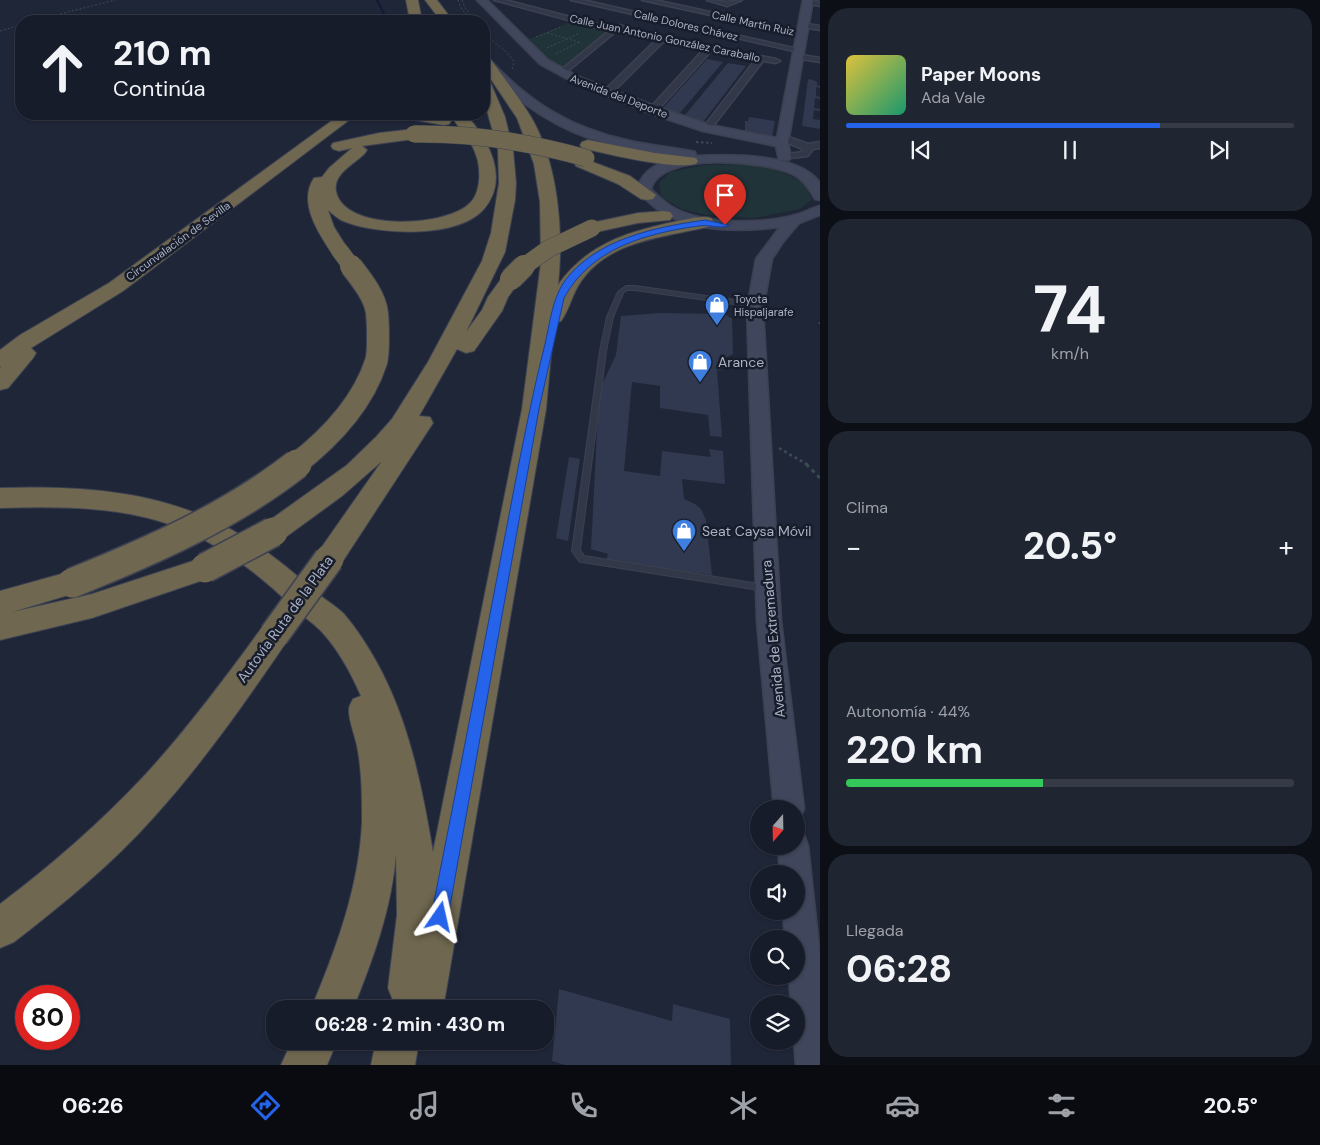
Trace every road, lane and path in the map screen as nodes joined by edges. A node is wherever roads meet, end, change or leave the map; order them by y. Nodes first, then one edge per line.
1 (115, 0) edge
2 (120, 0) edge
3 (412, 0) edge
4 (431, 0) edge
5 (458, 0) edge
6 (462, 0) edge
7 (482, 0) edge
8 (497, 0) edge
9 (574, 0) edge
10 (645, 0) edge
11 (710, 0) edge
12 (739, 0) edge
13 (808, 1) edge
14 (820, 4) edge
15 (56, 15) edge
16 (61, 15) edge
17 (415, 15) edge
18 (442, 15) edge
19 (468, 15) edge
20 (471, 15) edge
21 (577, 20) junction
22 (632, 23) dead end
23 (15, 26) edge
24 (596, 26) junction
25 (820, 28) edge
26 (803, 29) junction
27 (0, 30) edge
28 (614, 30) junction
29 (548, 33) junction
30 (568, 39) junction
31 (661, 39) junction
32 (490, 42) edge
33 (580, 42) junction
34 (524, 43) junction
35 (551, 46) junction
36 (594, 46) junction
37 (709, 48) junction
38 (562, 51) junction
39 (798, 53) junction
40 (539, 57) junction
41 (581, 58) junction
42 (761, 58) junction
43 (820, 60) edge
44 (776, 61) dead end
45 (490, 66) edge
46 (512, 66) dead end
47 (490, 69) edge
48 (562, 73) junction
49 (608, 93) junction
50 (490, 98) edge
51 (653, 110) junction
52 (336, 120) edge
53 (454, 120) edge
54 (462, 120) edge
55 (707, 128) junction
56 (783, 141) junction
57 (820, 145) edge
58 (807, 147) junction
59 (359, 150) junction
60 (585, 155) junction
61 (721, 159) junction
62 (740, 159) junction
63 (690, 161) junction
64 (785, 162) junction
65 (669, 164) junction
66 (813, 177) edge
67 (647, 195) junction
68 (820, 196) edge
69 (227, 206) junction
70 (819, 209) edge
71 (685, 217) junction
72 (794, 220) junction
73 (705, 222) junction
74 (725, 225) junction
75 (756, 246) junction
76 (494, 256) junction
77 (116, 287) junction
78 (756, 305) junction
79 (466, 346) junction
80 (25, 353) junction
81 (0, 360) edge
82 (0, 372) edge
83 (0, 383) edge
84 (534, 409) junction
85 (762, 441) junction
86 (820, 478) edge
87 (0, 498) edge
88 (768, 588) junction
89 (0, 604) edge
90 (315, 609) junction
91 (0, 627) edge
92 (788, 800) edge
93 (802, 920) edge
94 (0, 928) edge
95 (813, 985) edge
96 (336, 1000) edge
97 (406, 1000) edge
98 (424, 1000) edge
99 (311, 1050) edge
100 (396, 1050) edge
101 (413, 1050) edge
102 (303, 1065) edge
103 (393, 1065) edge
104 (410, 1065) edge
105 (814, 1065) edge

1 - 15 path
2 - 16 path
3 - 17 highway
4 - 18 highway
5 - 19 path
6 - 20 path
7 - 34 main road, Avenida del Deporte
8 - 21 street, Calle Juan Antonio González Caraballo
9 - 39 street, Calle Dolores Chávez
10 - 26 street, Calle Martín Ruiz
11 - 12 street
13 - 14 street
13 - 26 main road
21 - 24 street, Calle Juan Antonio González Caraballo
21 - 29 path
22 - 28 street
23 - 27 path
24 - 28 street, Calle Juan Antonio González Caraballo
24 - 30 path
25 - 26 street, Calle Martín Ruiz
26 - 39 main road
28 - 31 street, Calle Juan Antonio González Caraballo
28 - 36 street
29 - 30 path
29 - 34 path
30 - 33 path
30 - 35 path
31 - 37 street, Calle Juan Antonio González Caraballo
31 - 49 street
32 - 46 path
33 - 36 path
33 - 38 path
34 - 40 main road, Avenida del Deporte
35 - 38 path
35 - 40 path
36 - 41 street
37 - 42 street, Calle Juan Antonio González Caraballo
37 - 51 street
38 - 40 path
38 - 41 path
39 - 43 street, Calle Dolores Chávez
39 - 56 main road
40 - 48 main road, Avenida del Deporte
41 - 48 street
42 - 44 street, Calle Juan Antonio González Caraballo
42 - 55 street
45 - 61 main road
47 - 84 highway
48 - 49 main road, Avenida del Deporte
49 - 51 main road, Avenida del Deporte
50 - 76 highway
51 - 55 main road, Avenida del Deporte
52 - 69 highway, Circunvalación de Sevilla
53 - 59 highway
54 - 60 highway
55 - 56 main road, Avenida del Deporte
56 - 58 street
56 - 62 main road
56 - 64 main road
57 - 58 street
58 - 64 street
59 - 60 highway, bridge
59 - 89 highway, bridge
60 - 63 highway
60 - 65 highway
60 - 67 highway
60 - 69 highway, bridge
61 - 62 main road
61 - 63 main road
62 - 64 main road
63 - 65 main road
64 - 66 main road
65 - 67 main road
66 - 68 main road
67 - 71 main road
69 - 77 highway, Circunvalación de Sevilla
70 - 72 main road
71 - 73 main road
71 - 79 highway, bridge
72 - 74 main road
72 - 75 main road
73 - 74 main road
73 - 84 highway
74 - 75 main road
75 - 78 main road, Avenida de Extremadura
76 - 79 highway, Autovía Ruta de la Plata
76 - 91 highway, bridge
77 - 80 highway
77 - 81 highway, Circunvalación de Sevilla
78 - 85 main road, Avenida de Extremadura
78 - 88 lane
79 - 94 highway, Autovía Ruta de la Plata, bridge
80 - 82 highway
80 - 83 highway
84 - 98 highway
85 - 86 path
85 - 88 main road, Avenida de Extremadura
87 - 90 highway
88 - 92 main road, Avenida de Extremadura
90 - 96 highway
90 - 97 highway
93 - 95 main road
95 - 105 main road
99 - 102 highway
100 - 103 highway
101 - 104 highway

